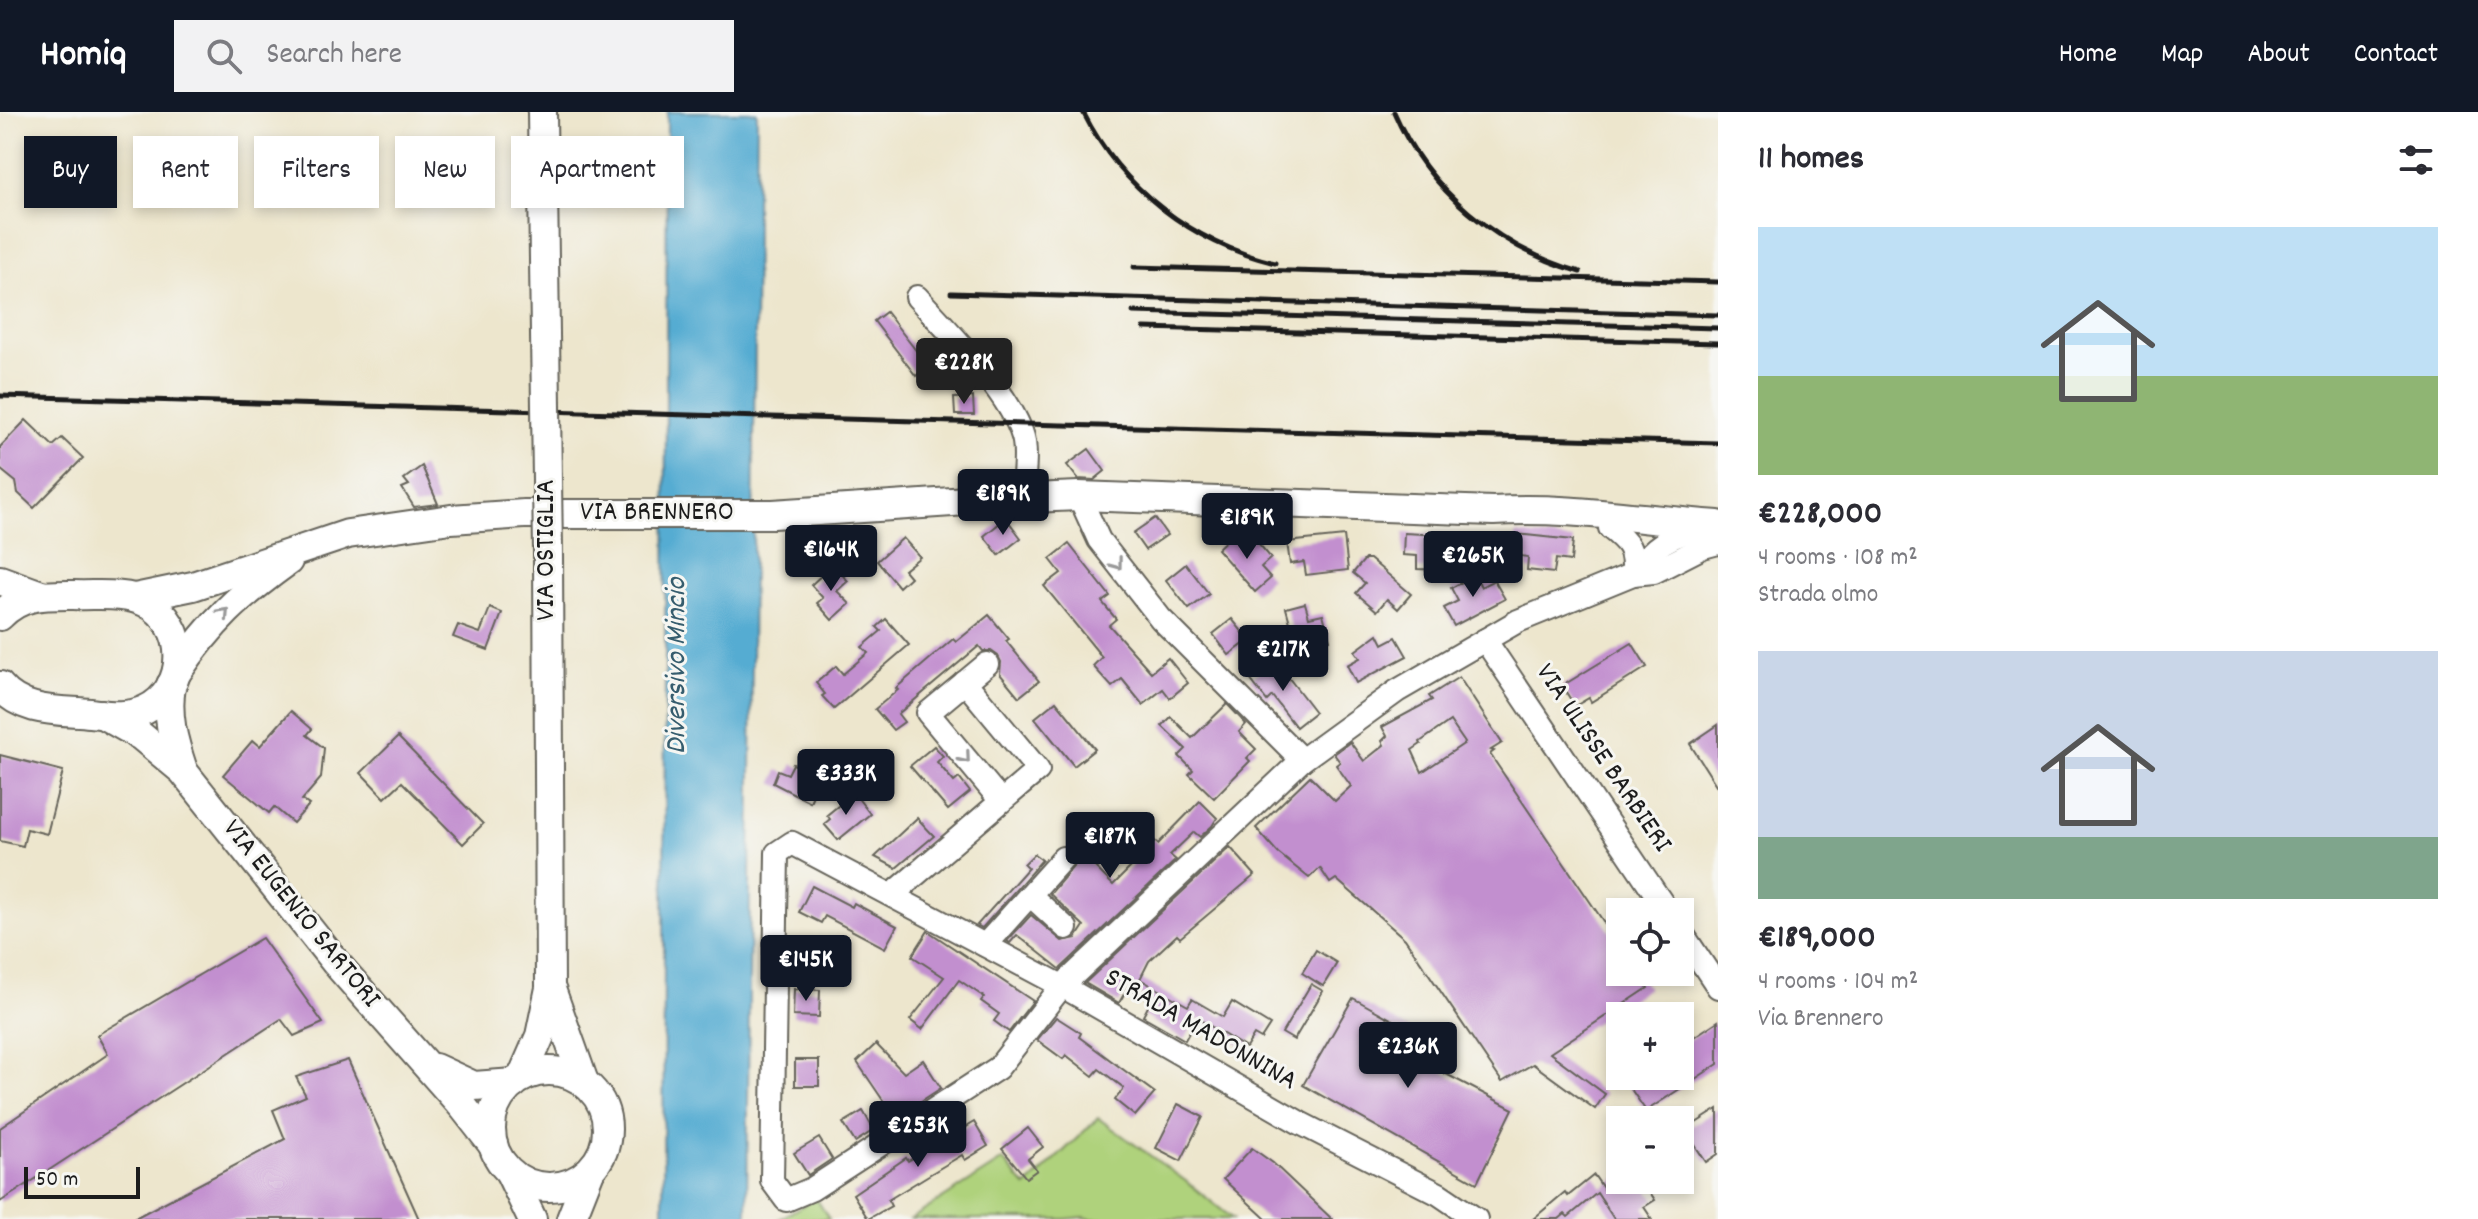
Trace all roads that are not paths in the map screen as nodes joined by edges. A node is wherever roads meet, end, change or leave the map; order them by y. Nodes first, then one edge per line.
1 (542, 112) edge
2 (917, 297) dead end
3 (1060, 497) junction
4 (1493, 511) junction
5 (1718, 527) edge
6 (1610, 528) junction
7 (1664, 528) junction
8 (1718, 541) edge
9 (304, 548) junction
10 (1664, 567) junction
11 (1633, 574) junction
12 (0, 580) edge
13 (41, 595) junction
14 (135, 598) junction
15 (0, 616) edge
16 (1485, 640) junction
17 (987, 664) dead end
18 (174, 679) junction
19 (965, 682) junction
20 (3, 693) edge
21 (102, 714) junction
22 (1302, 760) junction
23 (183, 771) junction
24 (1001, 801) junction
25 (1063, 858) dead end
26 (892, 895) junction
27 (1030, 895) junction
28 (1659, 898) edge
29 (1066, 928) dead end
30 (985, 945) junction
31 (1694, 951) edge
32 (1062, 986) junction
33 (1718, 987) edge
34 (550, 988) junction
35 (418, 1058) junction
36 (518, 1080) junction
37 (584, 1082) junction
38 (493, 1145) junction
39 (590, 1171) junction
40 (510, 1173) junction
41 (532, 1219) edge
42 (571, 1219) edge
43 (1476, 1219) edge

1 - 34 main road, VIA OSTIGLIA, bridge
2 - 3 street
3 - 4 main road, VIA BRENNERO
3 - 9 main road, VIA BRENNERO
3 -> 22 street
4 - 6 main road, VIA BRENNERO
4 - 7 main road, VIA BRENNERO
5 - 7 main road, VIA BRENNERO
6 - 7 main road, VIA BRENNERO
6 - 11 street
7 - 8 main road, VIA BRENNERO
7 - 10 street
7 - 11 street
8 - 10 street
9 - 14 main road, VIA BRENNERO
18 -> 9 main road, VIA BRENNERO
10 - 11 street
11 - 16 street
12 - 13 main road
13 - 14 main road, VIA BRENNERO
13 - 15 main road
14 - 18 main road, VIA EUGENIO SARTORI
16 - 22 street
16 - 28 street, VIA ULISSE BARBIERI
17 - 19 street
18 - 21 main road, VIA BRENNERO
18 - 23 main road, VIA EUGENIO SARTORI
19 - 24 street
19 -> 24 street
20 - 21 main road
21 - 23 main road, VIA EUGENIO SARTORI
22 - 32 street
23 - 35 main road, VIA EUGENIO SARTORI
24 - 26 street
25 - 27 street
26 - 30 street, STRADA MADONNINA
26 - 32 street, STRADA MADONNINA
27 - 29 street
27 - 30 street
30 - 32 street, STRADA MADONNINA
31 - 33 street
32 - 43 street, STRADA MADONNINA
34 - 36 main road, VIA OSTIGLIA
34 - 37 main road, VIA OSTIGLIA
35 - 36 main road, VIA EUGENIO SARTORI
35 - 38 main road, VIA EUGENIO SARTORI
36 - 37 main road
36 - 38 main road
37 - 39 main road
38 - 40 main road
39 - 40 main road
39 - 42 main road
40 - 41 main road

